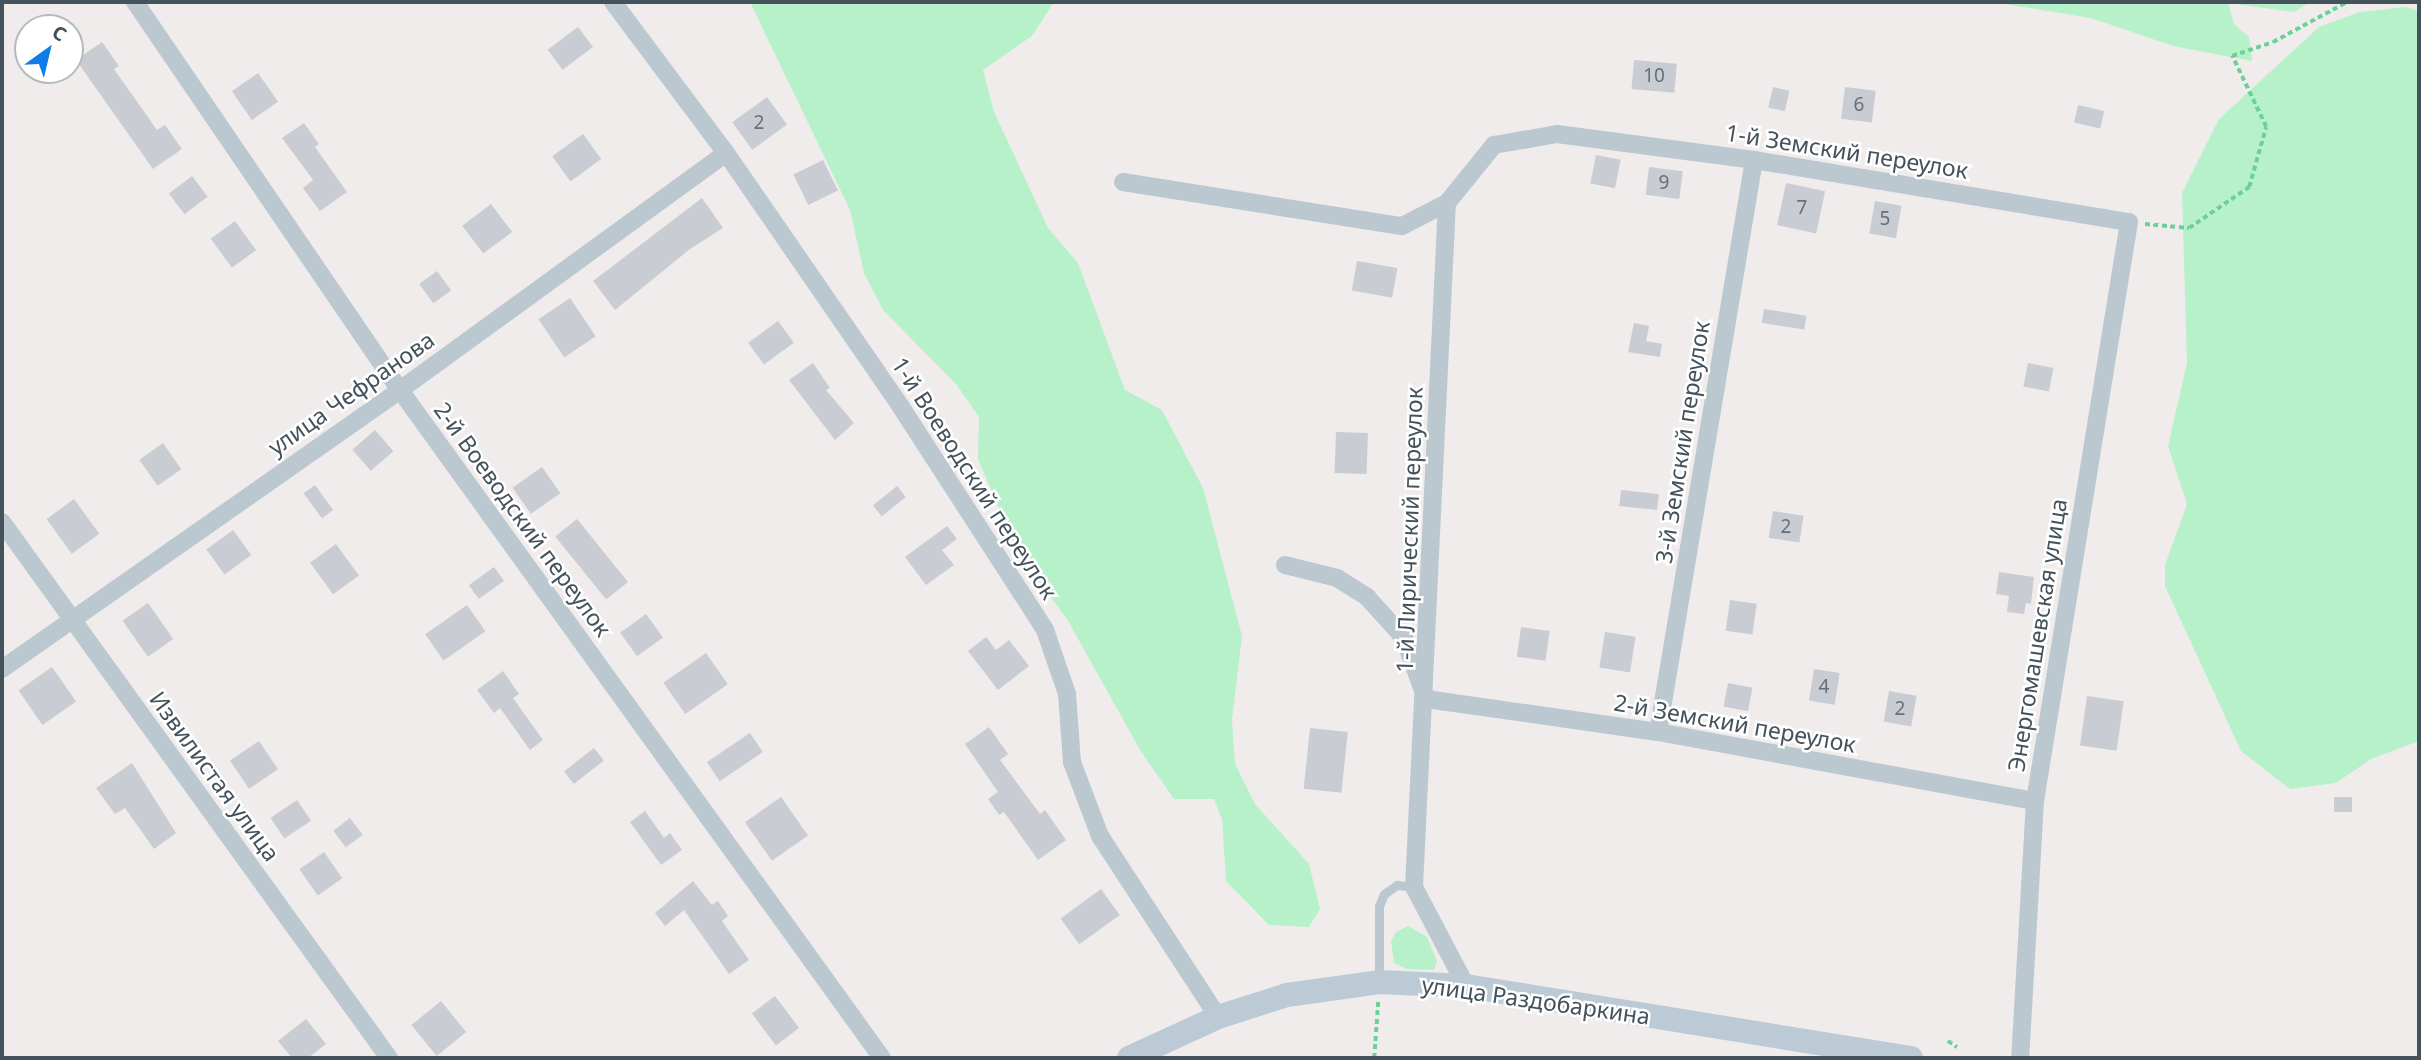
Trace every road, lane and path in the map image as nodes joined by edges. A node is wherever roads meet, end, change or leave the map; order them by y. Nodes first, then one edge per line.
1 (135, 2) edge
2 (613, 2) edge
3 (2347, 2) edge
4 (726, 153) junction
5 (1754, 160) junction
6 (1123, 182) dead end
7 (1447, 203) junction
8 (2129, 222) junction
9 (400, 390) junction
10 (2, 522) edge
11 (1285, 565) dead end
12 (71, 619) junction
13 (2, 669) edge
14 (1426, 699) junction
15 (1658, 732) junction
16 (2035, 801) junction
17 (1414, 887) junction
18 (1378, 982) junction
19 (1466, 986) junction
20 (1217, 1017) junction
21 (1948, 1041) dead end
22 (1957, 1047) dead end
23 (389, 1058) edge
24 (882, 1058) edge
25 (1129, 1058) edge
26 (1374, 1058) edge
27 (1911, 1058) edge
28 (2020, 1058) edge

1 - 9 street, 2-й Воеводский переулок
2 - 4 street, 1-й Воеводский переулок
3 - 8 path
4 - 9 street, улица Чефранова
4 - 20 street, 1-й Воеводский переулок
5 - 7 street, 1-й Земский переулок
5 - 8 street, 1-й Земский переулок
5 - 15 street, 3-й Земский переулок
6 - 7 street
7 - 14 street, 1-й Лирический переулок
8 - 16 street, Энергомашевская улица
9 - 12 street, улица Чефранова
9 - 24 street, 2-й Воеводский переулок
10 - 12 street, Извилистая улица
11 - 14 street
12 - 13 street, улица Чефранова
12 - 23 street, Извилистая улица
14 - 15 street, 2-й Земский переулок
14 - 17 street, 1-й Лирический переулок
15 - 16 street, 2-й Земский переулок
16 - 28 street, Энергомашевская улица
17 - 18 lane
17 - 19 street
18 - 19 street, улица Раздобаркина
18 - 20 street, улица Раздобаркина
18 - 26 path
19 - 27 street, улица Раздобаркина
20 - 25 street, улица Раздобаркина
21 - 22 path

